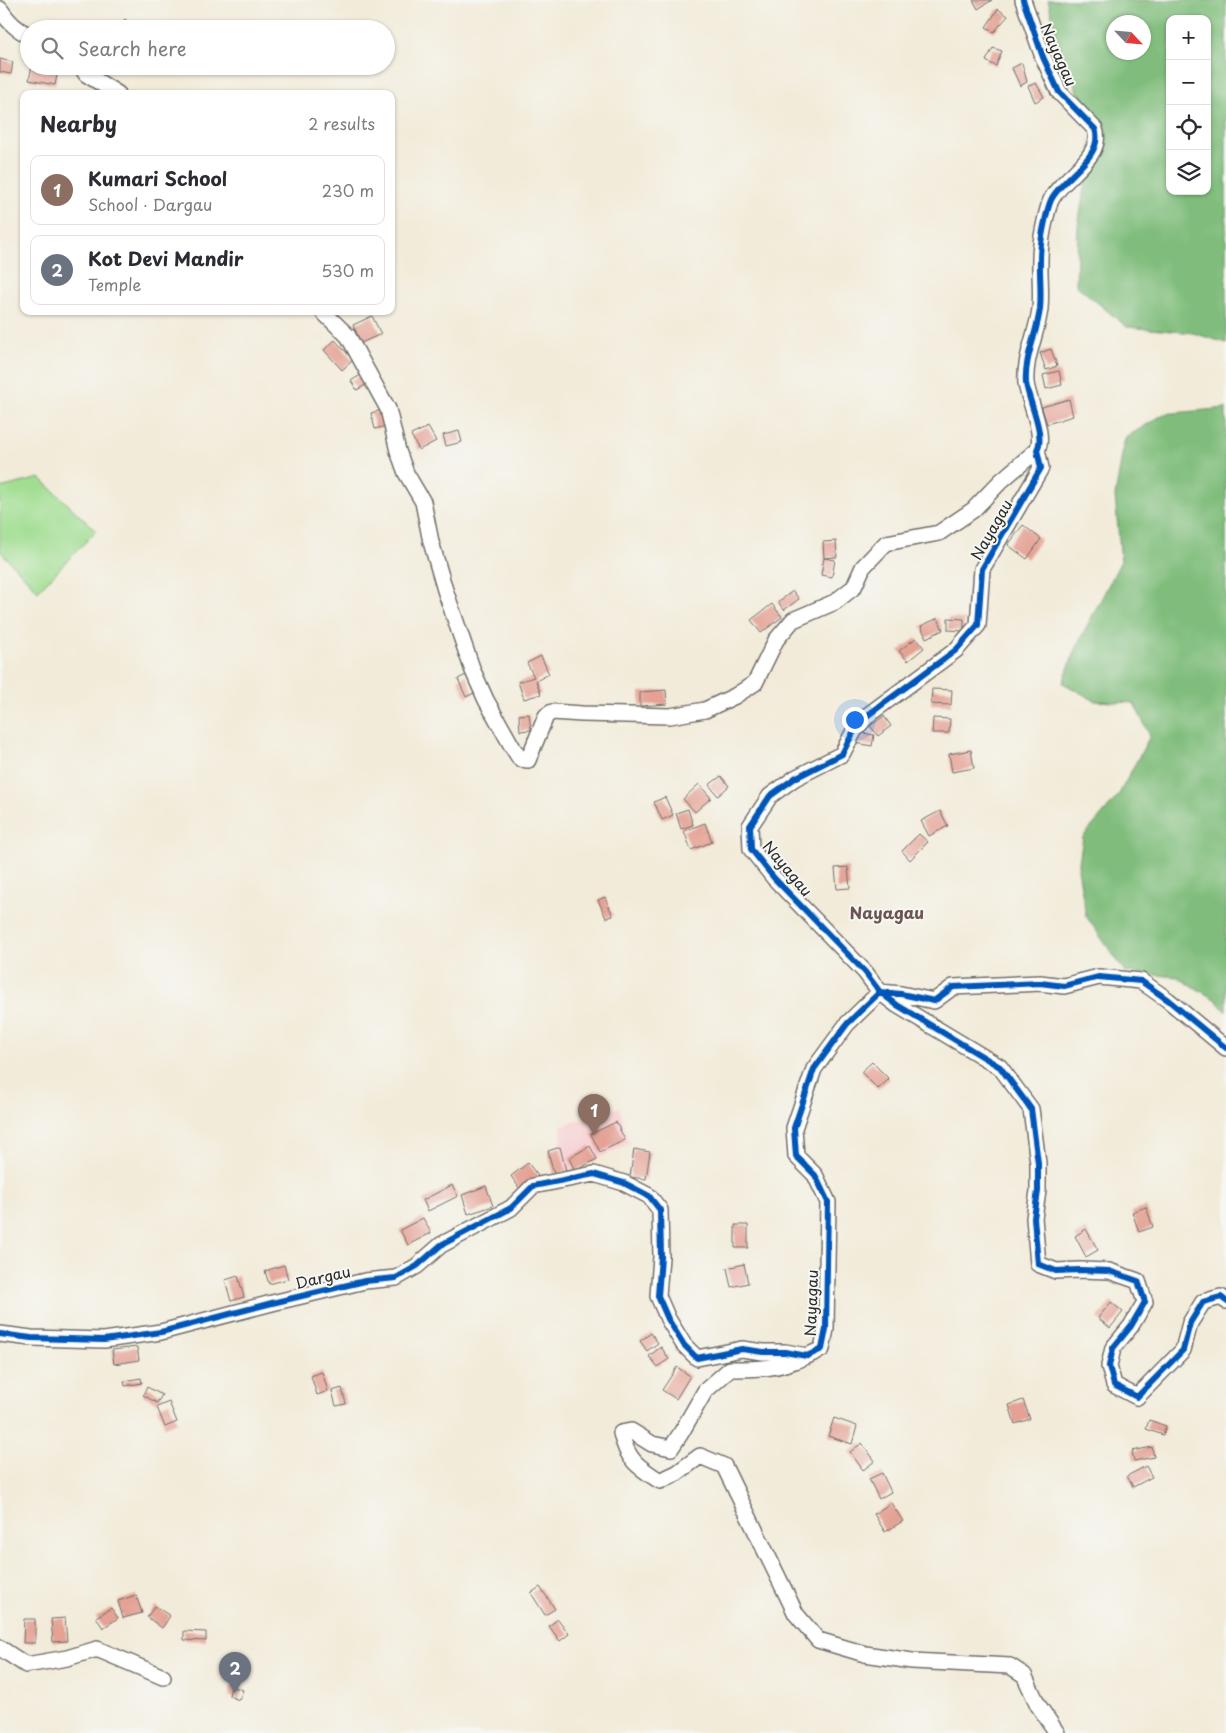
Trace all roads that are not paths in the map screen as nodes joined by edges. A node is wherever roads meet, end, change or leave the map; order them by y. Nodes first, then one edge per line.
1 (1023, 0) edge
2 (0, 9) edge
3 (20, 30) edge
4 (88, 75) edge
5 (112, 90) edge
6 (326, 315) edge
7 (1037, 450) junction
8 (880, 992) junction
9 (1226, 1048) edge
10 (624, 1183) joint
11 (1226, 1300) edge
12 (0, 1335) edge
13 (807, 1356) junction
14 (0, 1648) edge
15 (162, 1676) dead end
16 (1056, 1733) edge

1 - 7 street, Nayagau
2 - 3 street
4 - 5 street
6 - 7 street
7 - 8 street, Nayagau
8 - 9 street
8 - 11 street, Nayagau
8 - 13 street, Nayagau
10 - 12 street, Dargau
10 - 13 street, Nayagau
13 - 16 street
14 - 15 street

